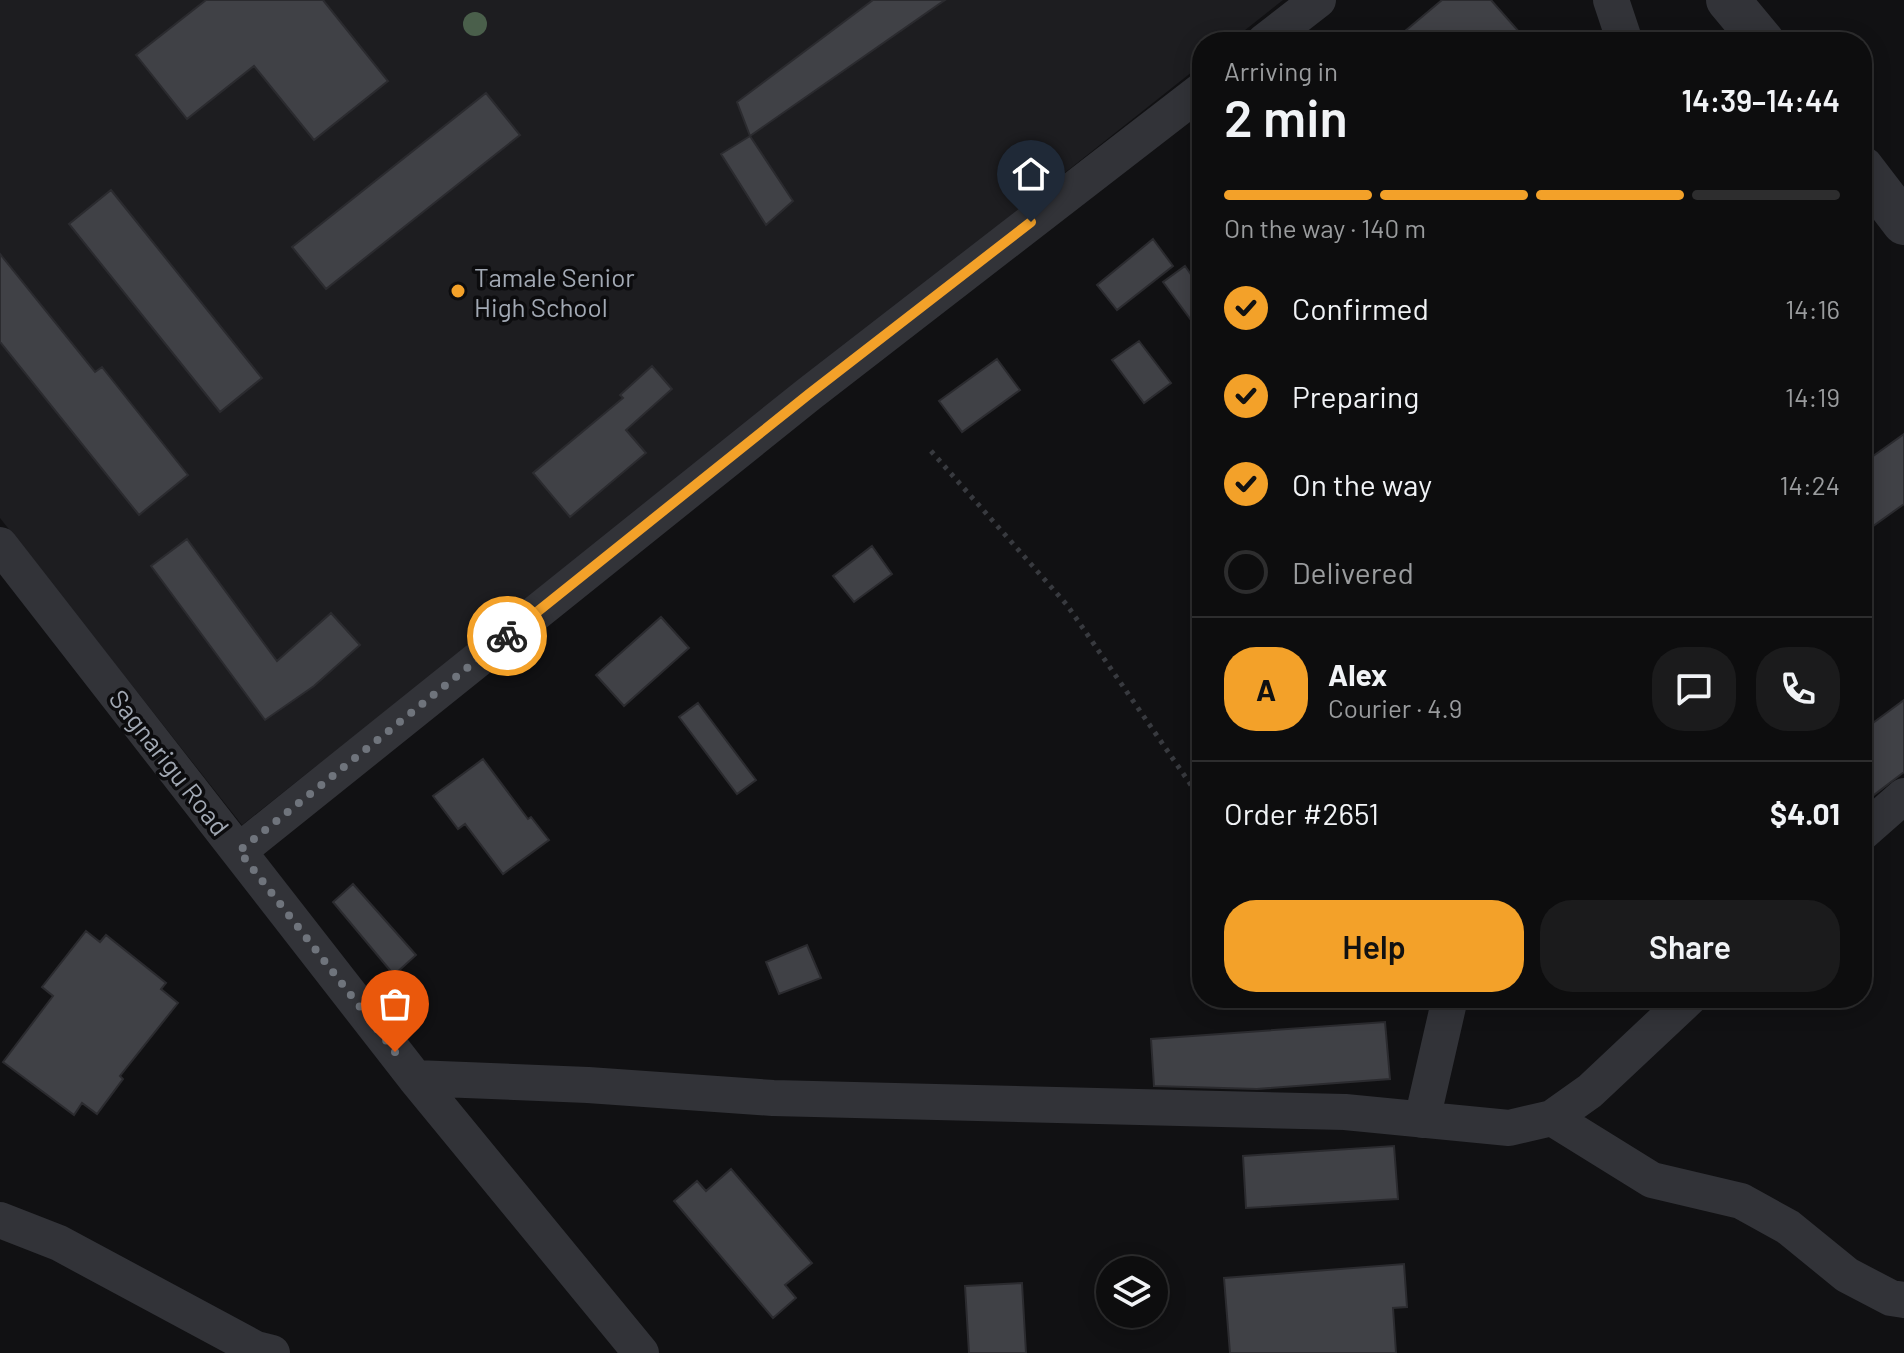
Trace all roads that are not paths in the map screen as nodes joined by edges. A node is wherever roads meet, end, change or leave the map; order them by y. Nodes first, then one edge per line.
1 (1318, 0) edge
2 (1611, 0) edge
3 (1728, 0) edge
4 (1277, 32) edge
5 (1622, 32) edge
6 (1755, 32) edge
7 (1192, 98) edge
8 (1872, 181) edge
9 (1904, 223) edge
10 (0, 545) edge
11 (1904, 796) edge
12 (1872, 824) edge
13 (239, 851) junction
14 (1448, 1008) edge
15 (1679, 1008) edge
16 (415, 1078) junction
17 (1552, 1118) junction
18 (1422, 1120) junction
19 (0, 1220) edge
20 (1904, 1300) edge
21 (272, 1353) edge
22 (641, 1353) edge

1 - 4 street
2 - 5 street
3 - 6 street
7 - 13 street
8 - 9 street
10 - 13 street, Sagnarigu Road
11 - 12 street
13 - 16 street, Sagnarigu Road
14 - 18 street
15 - 17 street
16 - 18 street
16 - 22 street, Sagnarigu Road
17 - 18 street
17 - 20 street
19 - 21 street

